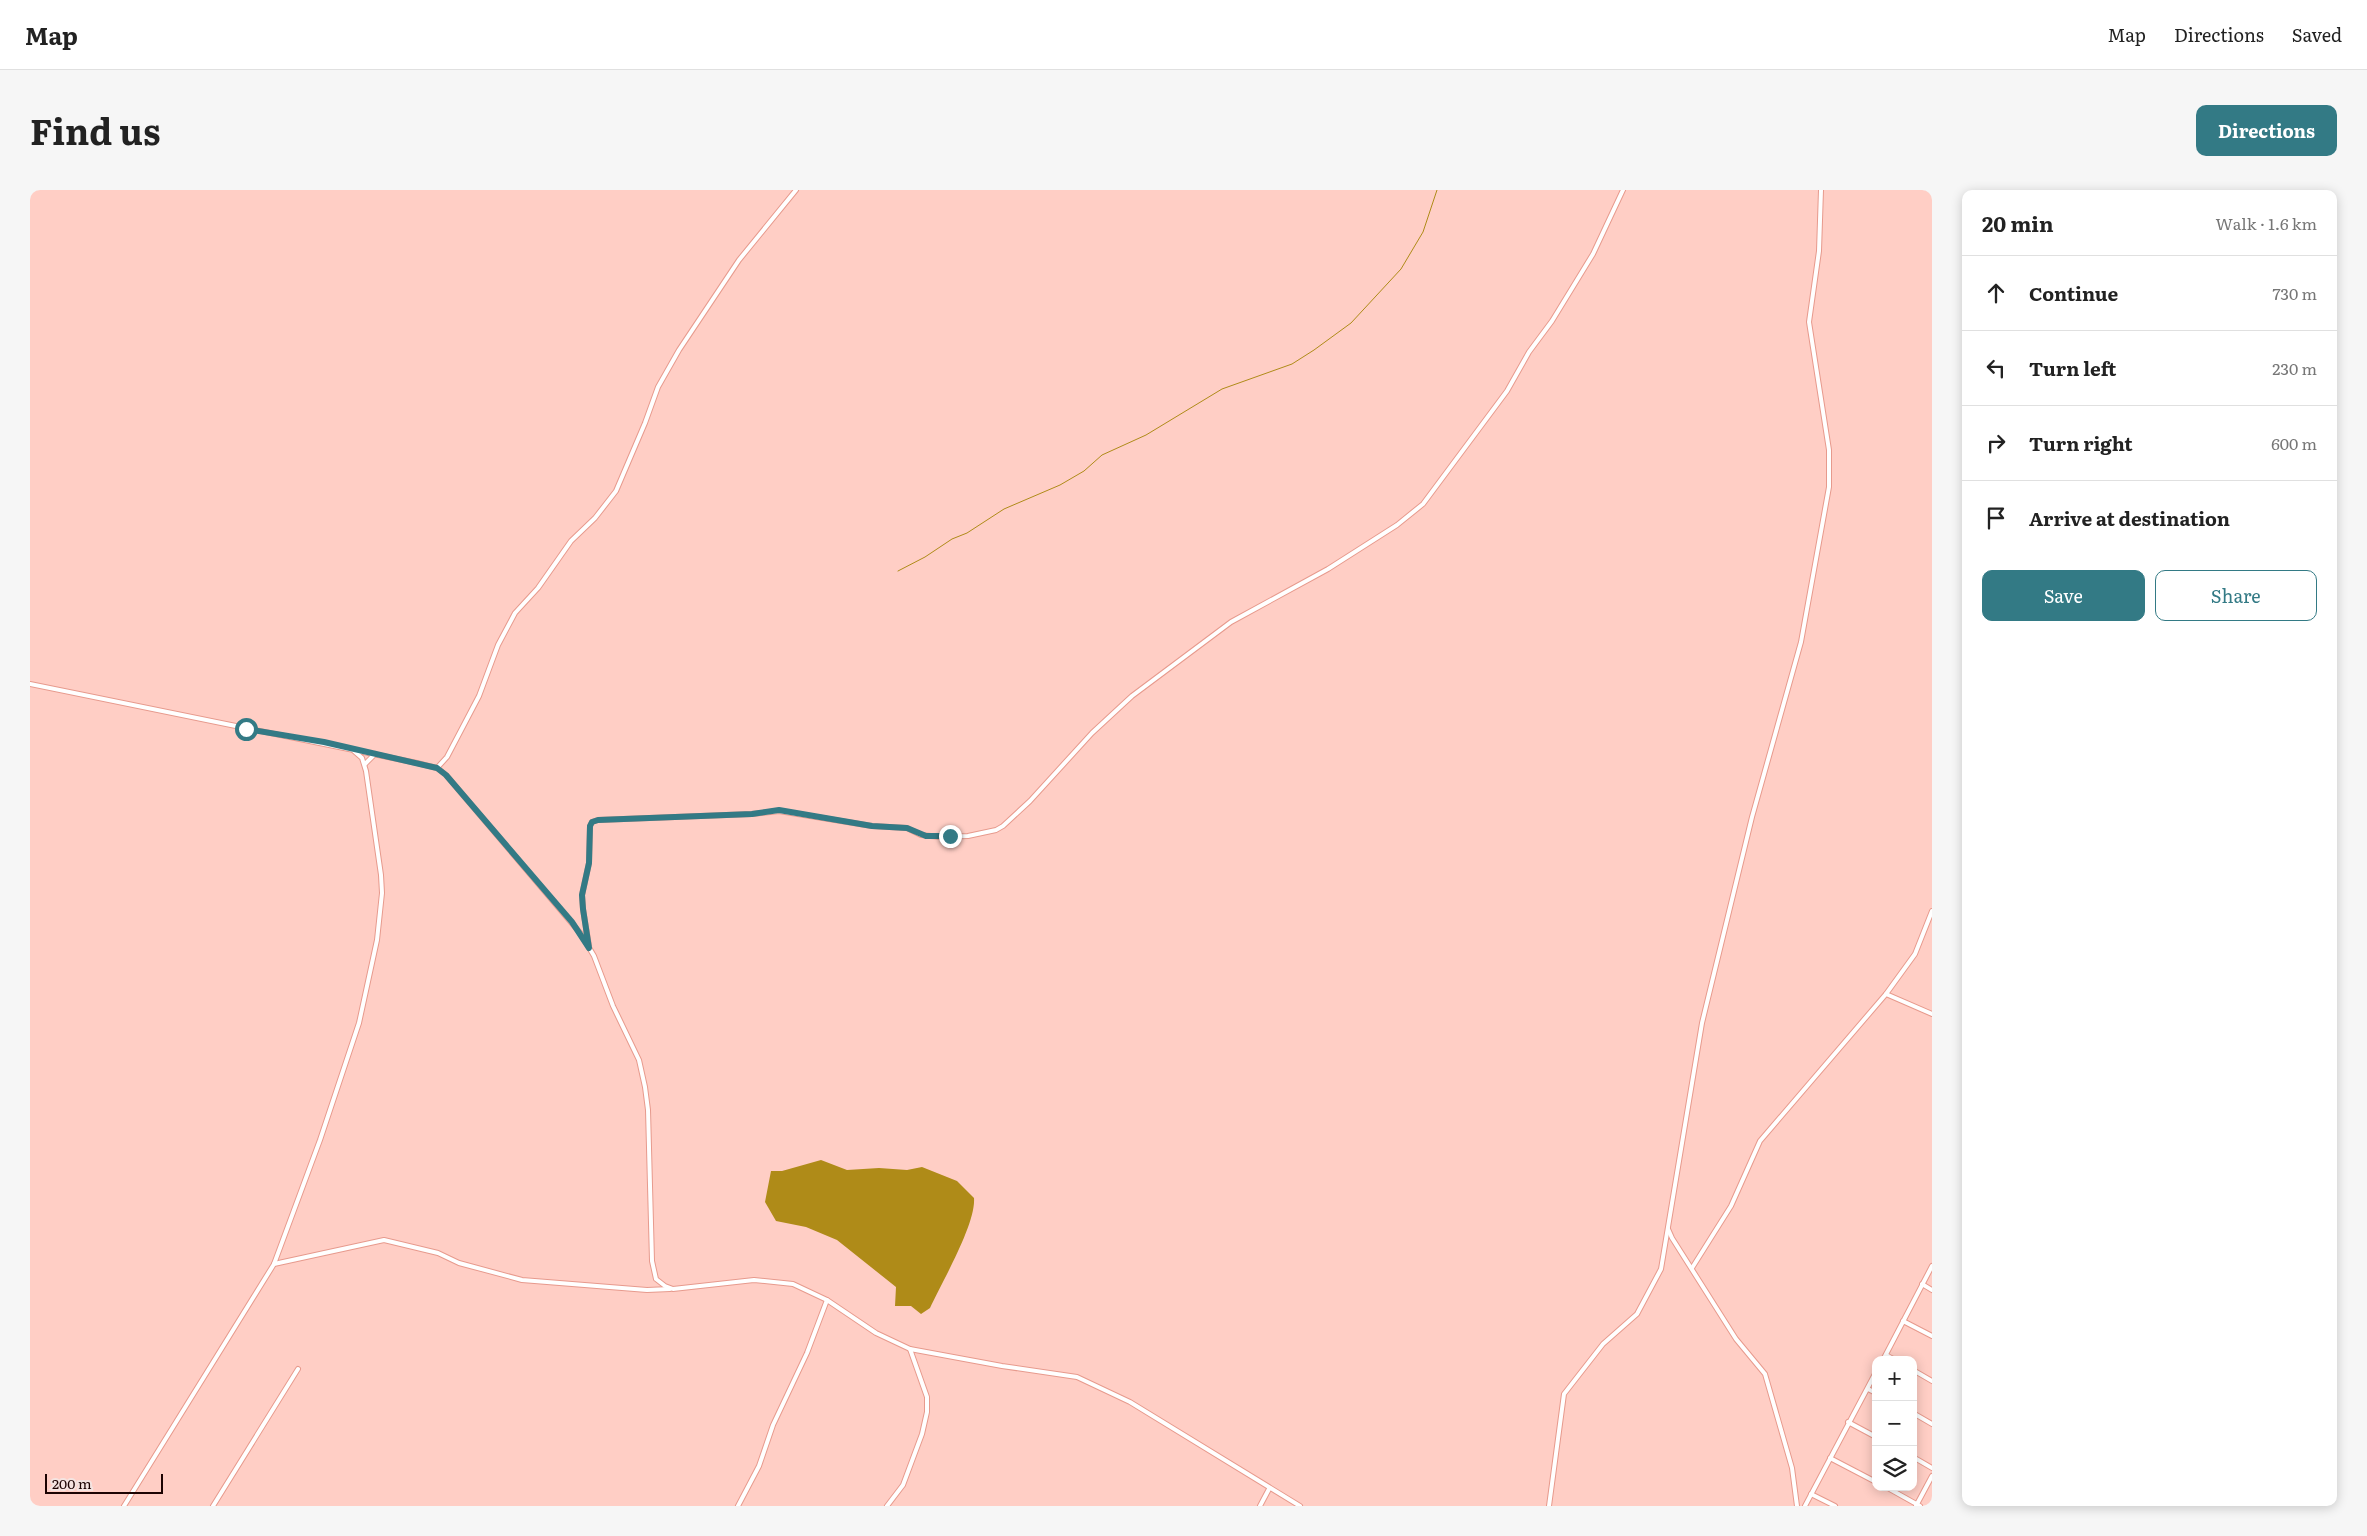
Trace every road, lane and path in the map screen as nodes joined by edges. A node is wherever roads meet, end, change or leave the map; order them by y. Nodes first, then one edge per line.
1 (796, 190) edge
2 (1623, 190) edge
3 (1821, 190) edge
4 (30, 684) edge
5 (354, 750) junction
6 (375, 754) junction
7 (365, 764) junction
8 (437, 768) junction
9 (1932, 911) edge
10 (589, 948) junction
11 (1886, 994) junction
12 (1932, 1014) edge
13 (1668, 1227) junction
14 (274, 1264) junction
15 (1932, 1266) edge
16 (1692, 1268) junction
17 (1922, 1284) junction
18 (674, 1289) junction
19 (1932, 1290) edge
20 (827, 1300) junction
21 (1903, 1321) junction
22 (1932, 1336) edge
23 (910, 1348) junction
24 (1886, 1355) edge
25 (298, 1369) dead end
26 (1917, 1372) edge
27 (1872, 1380) edge
28 (1932, 1381) edge
29 (1868, 1389) junction
30 (1872, 1391) edge
31 (1917, 1415) edge
32 (1848, 1422) junction
33 (1932, 1424) edge
34 (1872, 1435) edge
35 (1830, 1458) junction
36 (1917, 1459) edge
37 (1932, 1468) edge
38 (1932, 1476) edge
39 (1872, 1480) edge
40 (1269, 1489) junction
41 (1893, 1491) edge
42 (1811, 1494) junction
43 (124, 1506) edge
44 (214, 1506) edge
45 (738, 1506) edge
46 (887, 1506) edge
47 (1260, 1506) edge
48 (1300, 1506) edge
49 (1549, 1506) edge
50 (1796, 1506) edge
51 (1805, 1506) edge
52 (1835, 1506) edge
53 (1918, 1506) edge

1 - 8 street
2 - 10 street
3 - 13 street
4 - 5 street
5 - 6 street
5 - 7 street
6 - 7 street
6 - 8 street
7 - 14 street
8 - 10 street
9 - 11 street
10 - 18 street
11 - 12 street
11 - 16 street
13 - 16 street
13 - 49 street
14 - 18 street
14 - 43 street
15 - 17 street
16 - 50 street
17 - 19 street
17 - 21 street
18 - 20 street
20 - 23 street
20 - 45 street
21 - 22 street
21 - 24 street
23 - 40 street
23 - 46 street
25 - 44 street
26 - 28 street
27 - 29 street
29 - 30 street
29 - 32 street
31 - 33 street
32 - 34 street
32 - 35 street
35 - 39 street
35 - 42 street
36 - 37 street
38 - 53 street
40 - 47 street
40 - 48 street
41 - 53 street
42 - 51 street
42 - 52 street

